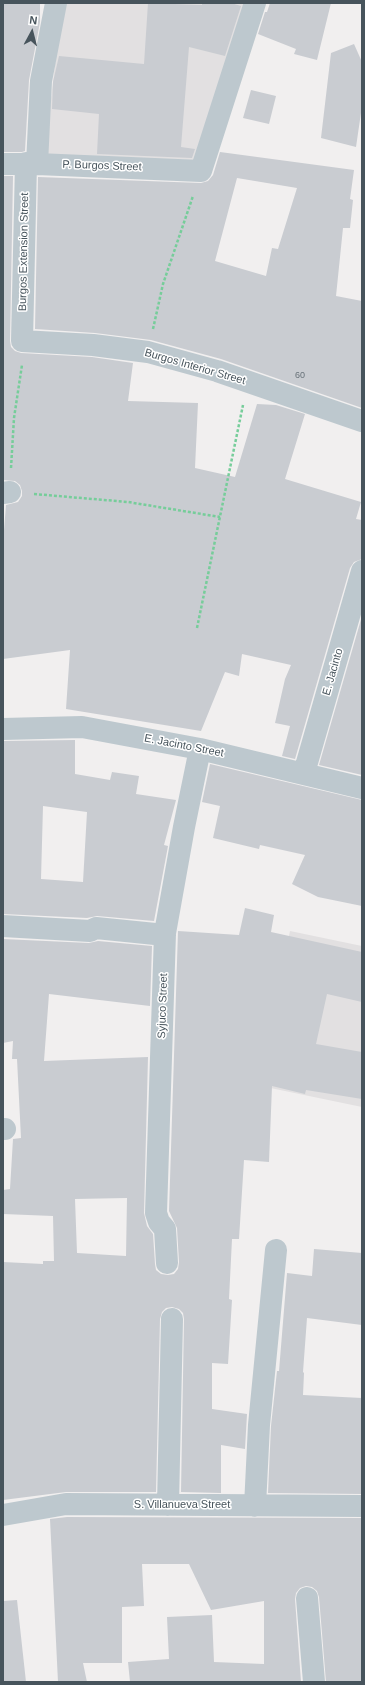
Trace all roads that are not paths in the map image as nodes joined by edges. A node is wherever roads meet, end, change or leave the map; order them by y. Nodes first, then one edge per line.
1 (56, 3) edge
2 (256, 3) edge
3 (3, 164) edge
4 (31, 164) junction
5 (23, 341) joint
6 (362, 421) edge
7 (362, 572) edge
8 (3, 729) edge
9 (200, 749) junction
10 (304, 773) junction
11 (362, 788) edge
12 (3, 926) edge
13 (165, 935) junction
14 (276, 1250) dead end
15 (167, 1263) dead end
16 (172, 1320) dead end
17 (168, 1505) junction
18 (255, 1506) junction
19 (362, 1506) edge
20 (3, 1515) edge
21 (307, 1598) dead end
22 (314, 1682) edge

1 - 4 street, Burgos Extension Street
2 - 4 street, P. Burgos Street
3 - 4 street, P. Burgos Street
4 - 5 street, Burgos Extension Street
5 - 6 street, Burgos Interior Street
7 - 10 street, E. Jacinto
8 - 9 street, E. Jacinto Street
9 - 10 street, E. Jacinto Street
9 - 13 street, Syjuco Street
10 - 11 street, E. Jacinto Street
12 - 13 street
13 - 15 street, Syjuco Street
14 - 18 street
16 - 17 street
17 - 18 street, S. Villanueva Street
17 - 20 street, S. Villanueva Street
18 - 19 street, S. Villanueva Street
21 - 22 street

